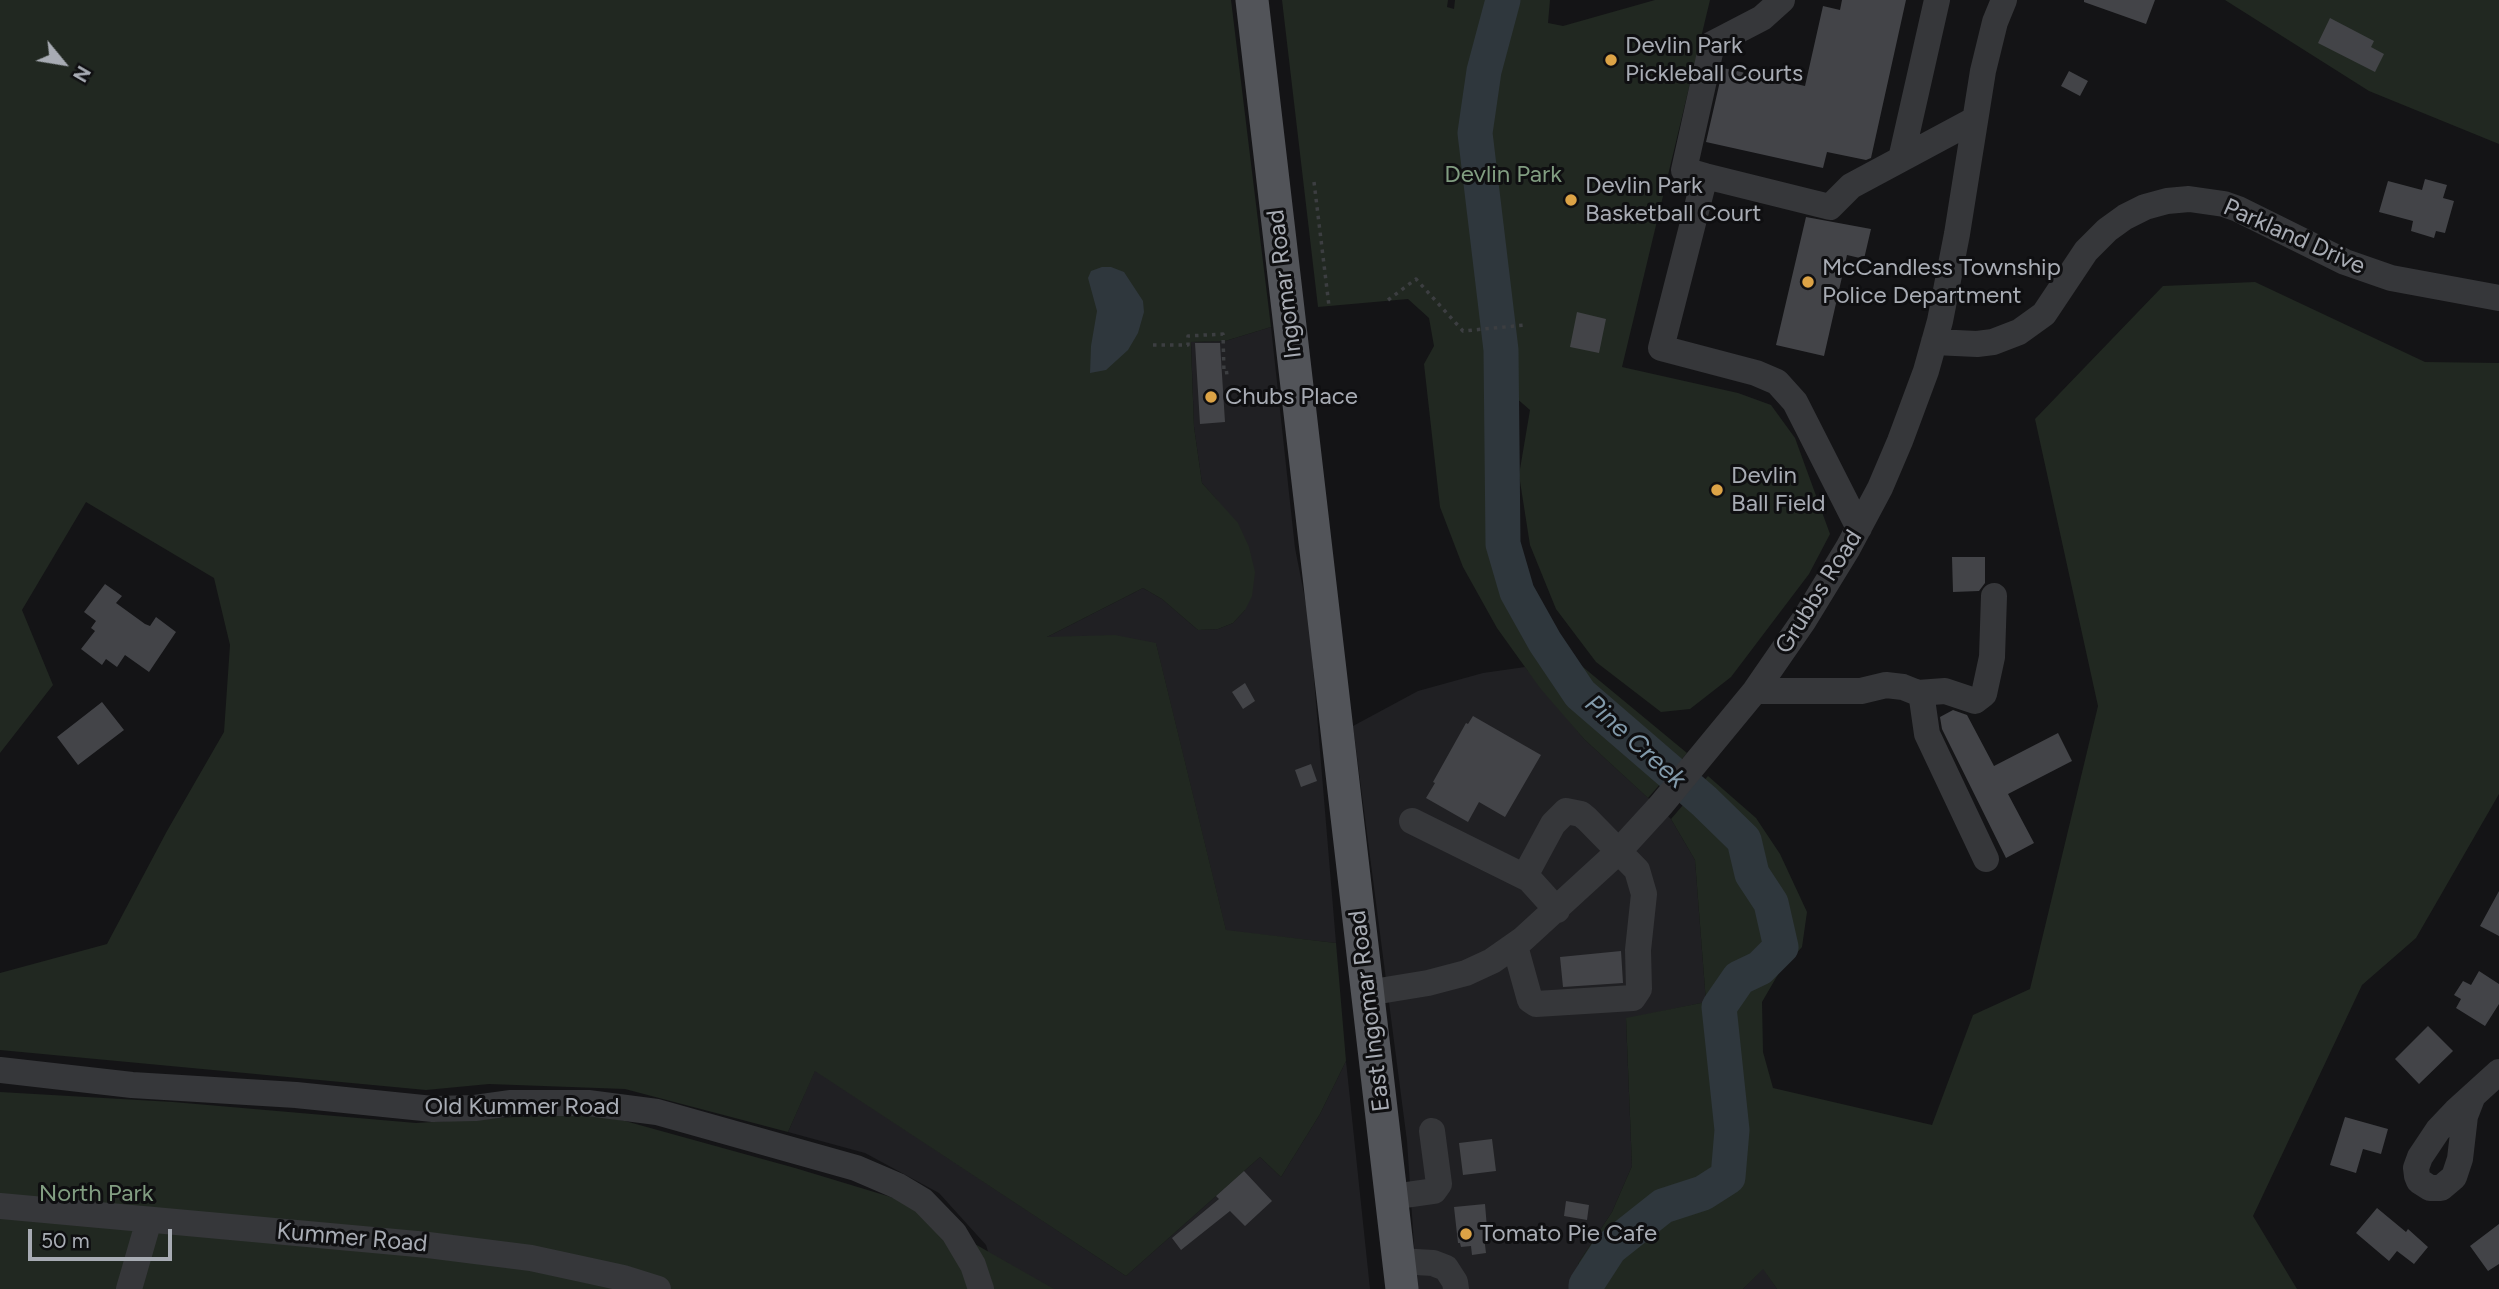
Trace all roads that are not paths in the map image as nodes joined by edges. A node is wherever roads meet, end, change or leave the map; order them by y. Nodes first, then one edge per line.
1 (1252, 0) edge
2 (1782, 0) edge
3 (1937, 0) edge
4 (2004, 0) edge
5 (1974, 120) junction
6 (1901, 159) junction
7 (1705, 176) junction
8 (2499, 298) edge
9 (1934, 342) junction
10 (1859, 528) junction
11 (1994, 596) dead end
12 (1755, 691) junction
13 (1918, 693) junction
14 (1338, 734) joint
15 (1412, 821) dead end
16 (1618, 852) junction
17 (1986, 859) dead end
18 (1529, 879) junction
19 (1557, 909) junction
20 (1515, 946) junction
21 (1367, 993) junction
22 (0, 1070) edge
23 (2499, 1072) edge
24 (2472, 1098) dead end
25 (1432, 1131) dead end
26 (1392, 1196) junction
27 (0, 1206) edge
28 (149, 1220) junction
29 (1401, 1275) edge
30 (129, 1289) edge
31 (658, 1289) edge
32 (982, 1289) edge
33 (1456, 1289) edge

1 - 14 main road, Ingomar Road
2 - 7 street
3 - 6 street
4 - 5 street, Grubbs Road
5 - 6 street
5 - 9 street, Grubbs Road
6 - 7 street
7 - 10 street
8 - 9 street, Parkland Drive
9 - 10 street, Grubbs Road
10 - 12 street, Grubbs Road
11 - 13 street
12 - 13 street
12 - 16 street, Grubbs Road
13 - 17 street
14 - 21 main road, East Ingomar Road
15 - 18 street
16 - 18 street
16 - 19 street, Grubbs Road
16 - 20 street
18 - 19 street
19 - 20 street, Grubbs Road
20 - 21 street, Grubbs Road
21 - 26 main road, East Ingomar Road
22 - 32 street, Old Kummer Road
23 - 24 street
25 - 26 street
26 - 29 main road, East Ingomar Road
27 - 28 street, Kummer Road
28 - 30 street
28 - 31 street, Kummer Road
29 - 33 street

